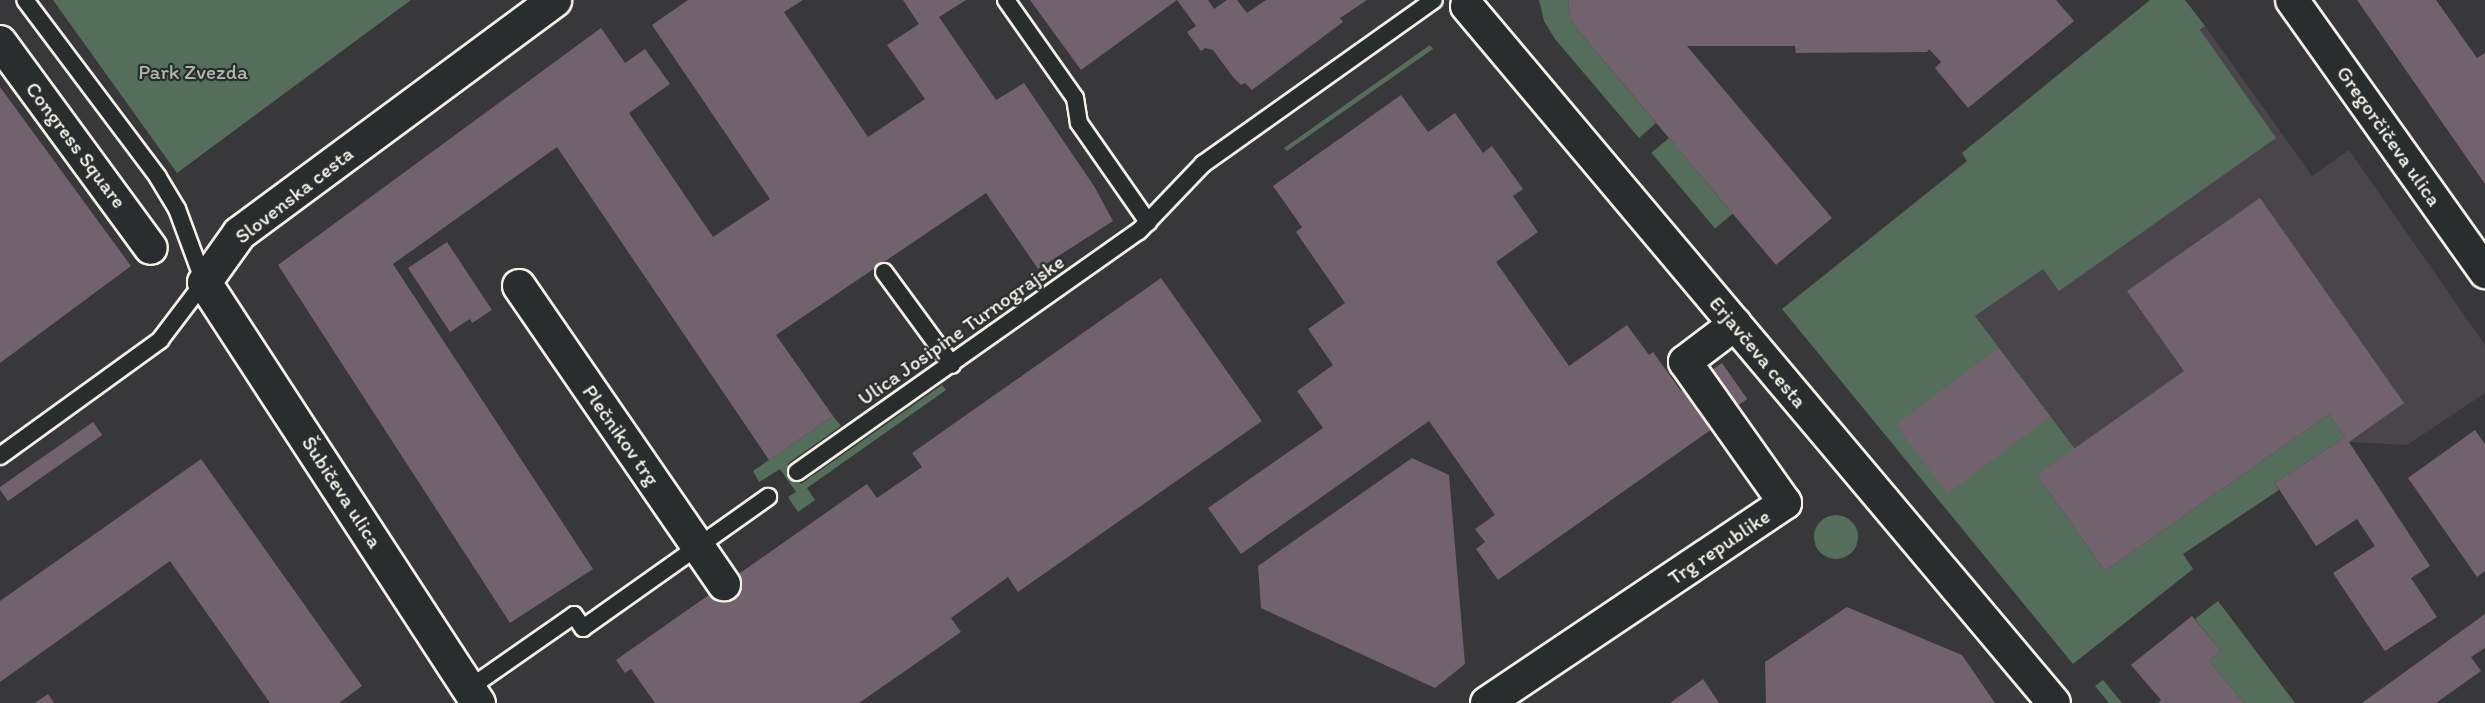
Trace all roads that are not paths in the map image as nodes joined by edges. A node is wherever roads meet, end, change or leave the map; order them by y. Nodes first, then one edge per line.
1 (25, 0) edge
2 (554, 0) edge
3 (1006, 0) edge
4 (1434, 0) edge
5 (2292, 0) edge
6 (1465, 3) edge
7 (0, 42) edge
8 (1148, 222) junction
9 (151, 248) dead end
10 (884, 272) dead end
11 (2485, 272) edge
12 (204, 282) junction
13 (519, 286) dead end
14 (1735, 324) junction
15 (952, 365) junction
16 (0, 456) edge
17 (797, 472) dead end
18 (768, 497) dead end
19 (698, 547) junction
20 (724, 584) dead end
21 (473, 696) edge
22 (1487, 703) edge
23 (2054, 703) edge

1 - 12 lane
2 - 12 street, Slovenska cesta
3 - 8 lane
4 - 8 lane, Ulica Josipine Turnograjske
5 - 11 street, Gregorčičeva ulica
6 - 14 street, Erjavčeva cesta
7 - 9 street, Congress Square
8 - 15 lane, Ulica Josipine Turnograjske
10 - 15 lane
12 - 16 lane, Slovenska cesta
12 - 21 street, Šubičeva ulica
13 - 19 street, Plečnikov trg
14 - 22 street, Trg republike
14 - 23 street, Erjavčeva cesta
15 - 17 lane, Ulica Josipine Turnograjske
18 - 19 lane
19 - 20 street, Plečnikov trg
19 - 21 lane

